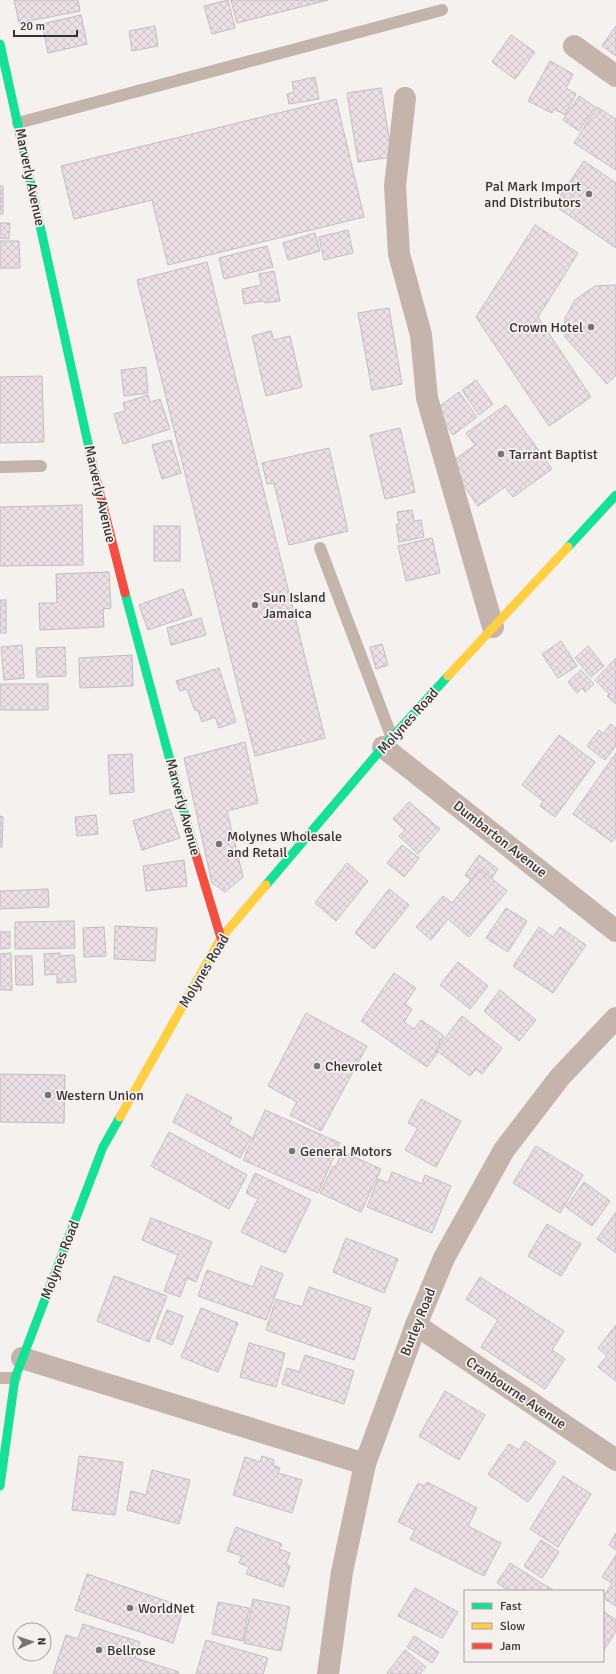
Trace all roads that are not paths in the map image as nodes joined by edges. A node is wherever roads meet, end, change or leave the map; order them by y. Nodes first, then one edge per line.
1 (442, 10) dead end
2 (0, 44) edge
3 (574, 46) dead end
4 (616, 76) edge
5 (405, 98) dead end
6 (18, 123) junction
7 (41, 466) dead end
8 (0, 467) edge
9 (616, 495) edge
10 (320, 548) dead end
11 (493, 628) junction
12 (388, 743) junction
13 (616, 930) edge
14 (221, 938) junction
15 (616, 1018) edge
16 (416, 1325) junction
17 (18, 1368) junction
18 (0, 1378) edge
19 (616, 1460) edge
20 (365, 1464) junction
21 (0, 1486) edge
22 (328, 1674) edge

1 - 6 lane
2 - 6 main road, Marverly Avenue
3 - 4 street
5 - 11 street
6 - 14 main road, Marverly Avenue
7 - 8 lane
9 - 11 main road, Molynes Road
10 - 12 lane
11 - 12 main road, Molynes Road
12 - 13 street, Dumbarton Avenue
12 - 14 main road, Molynes Road
14 - 17 main road, Molynes Road
15 - 16 street, Burley Road
16 - 19 street, Cranbourne Avenue
16 - 20 street, Burley Road
17 - 18 lane
17 - 20 street
17 - 21 main road, Molynes Road
20 - 22 street, Burley Road

